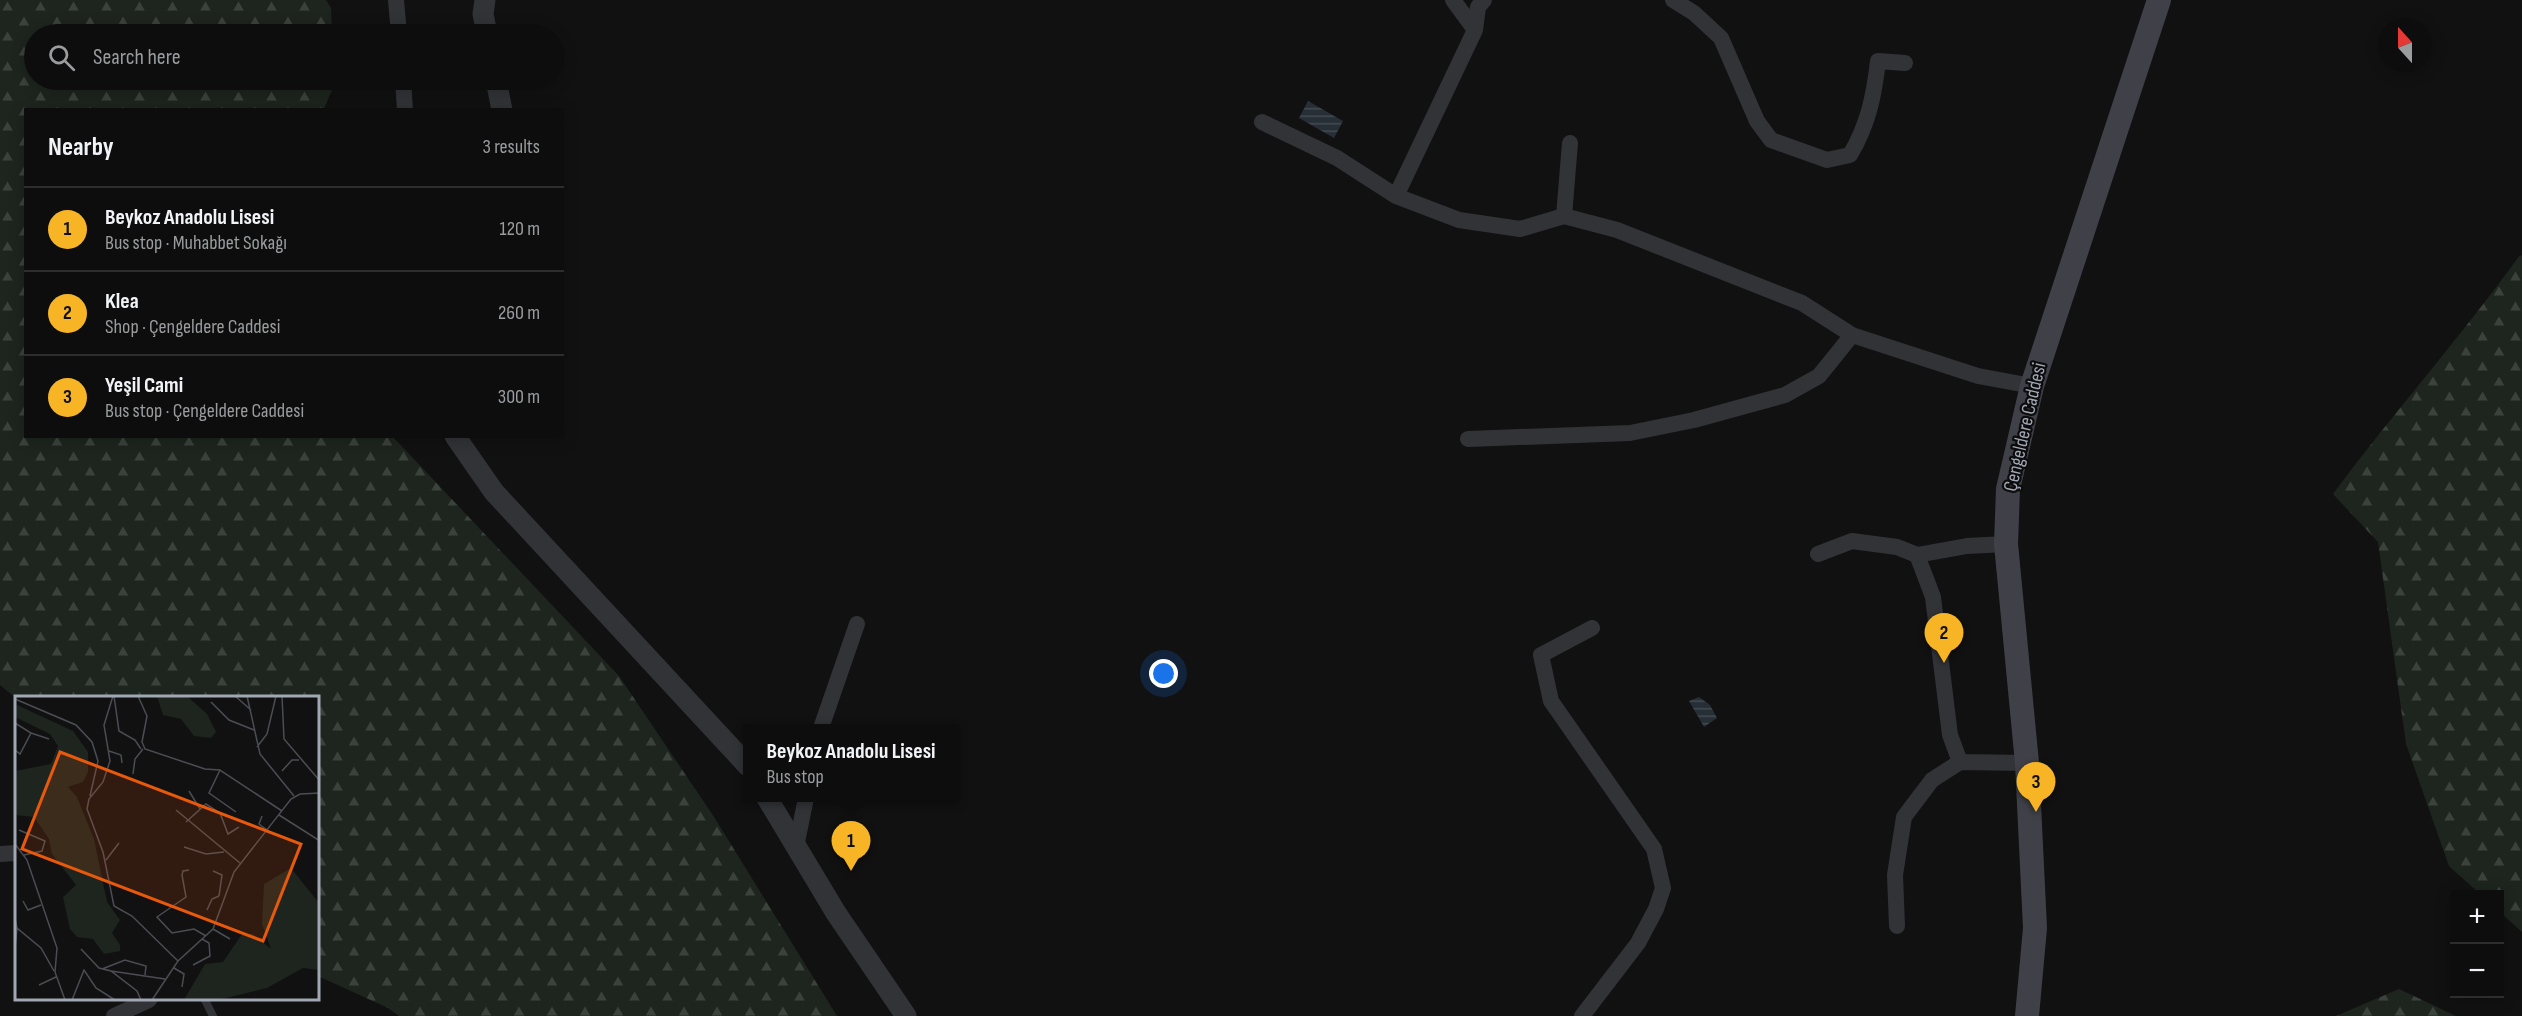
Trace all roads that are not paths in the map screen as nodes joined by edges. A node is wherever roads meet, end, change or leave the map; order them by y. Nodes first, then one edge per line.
1 (396, 0) edge
2 (485, 0) edge
3 (1453, 0) edge
4 (1484, 0) edge
5 (1672, 0) edge
6 (2159, 0) edge
7 (398, 24) edge
8 (485, 24) edge
9 (1475, 30) junction
10 (1905, 63) dead end
11 (404, 90) edge
12 (498, 90) edge
13 (405, 108) edge
14 (502, 108) edge
15 (1262, 122) dead end
16 (1570, 143) dead end
17 (1396, 196) junction
18 (1564, 216) junction
19 (1852, 335) junction
20 (2032, 386) junction
21 (456, 438) edge
22 (1468, 439) dead end
23 (2006, 544) junction
24 (1818, 554) dead end
25 (1917, 555) junction
26 (857, 624) dead end
27 (1592, 628) dead end
28 (823, 724) edge
29 (743, 762) edge
30 (1960, 762) junction
31 (2027, 763) junction
32 (768, 802) edge
33 (806, 802) edge
34 (796, 847) junction
35 (15, 853) edge
36 (0, 854) edge
37 (1897, 926) dead end
38 (145, 1001) edge
39 (205, 1001) edge
40 (114, 1016) edge
41 (213, 1016) edge
42 (906, 1016) edge
43 (1582, 1016) edge
44 (2027, 1016) edge

1 - 7 street
2 - 8 street
3 - 9 street
4 - 9 street
5 - 10 street
6 - 20 main road, Çengeldere Caddesi
9 - 17 street
11 - 13 street
12 - 14 street
15 - 17 street
16 - 18 street
17 - 18 street
18 - 19 street
19 - 20 street
19 - 22 street
20 - 23 main road, Çengeldere Caddesi
21 - 29 street
23 - 25 street
23 - 31 main road, Çengeldere Caddesi
24 - 25 street
25 - 30 street
26 - 28 street
27 - 43 street
30 - 31 street
30 - 37 street
31 - 44 main road, Çengeldere Caddesi
32 - 34 street
33 - 34 street
34 - 42 street
35 - 36 street
38 - 40 street
39 - 41 lane

